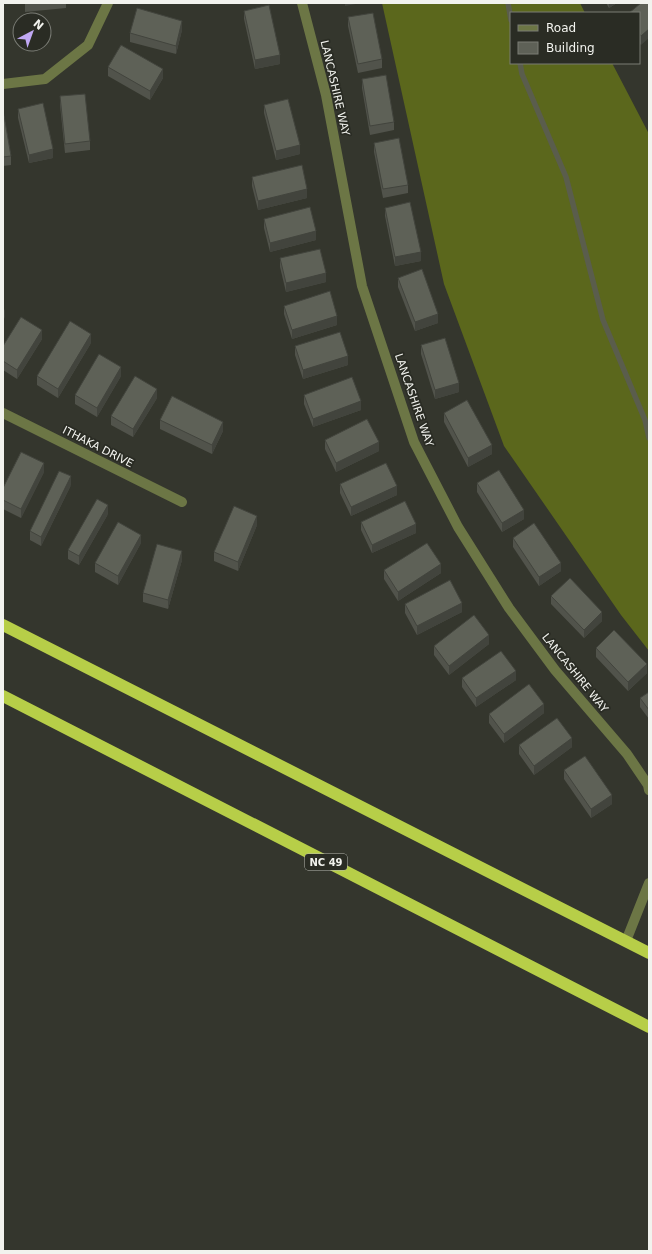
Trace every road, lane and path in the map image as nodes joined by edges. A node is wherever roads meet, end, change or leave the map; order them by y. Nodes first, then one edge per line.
1 (108, 3) edge
2 (302, 3) edge
3 (3, 84) edge
4 (3, 413) edge
5 (182, 502) dead end
6 (3, 625) edge
7 (3, 696) edge
8 (649, 790) edge
9 (649, 883) edge
10 (626, 941) junction
11 (649, 953) edge
12 (649, 1027) edge

1 - 3 street
2 - 8 street, LANCASHIRE WAY
4 - 5 street, ITHAKA DRIVE
6 - 10 highway
7 - 12 highway, NC 49
9 - 10 street
10 - 11 highway

